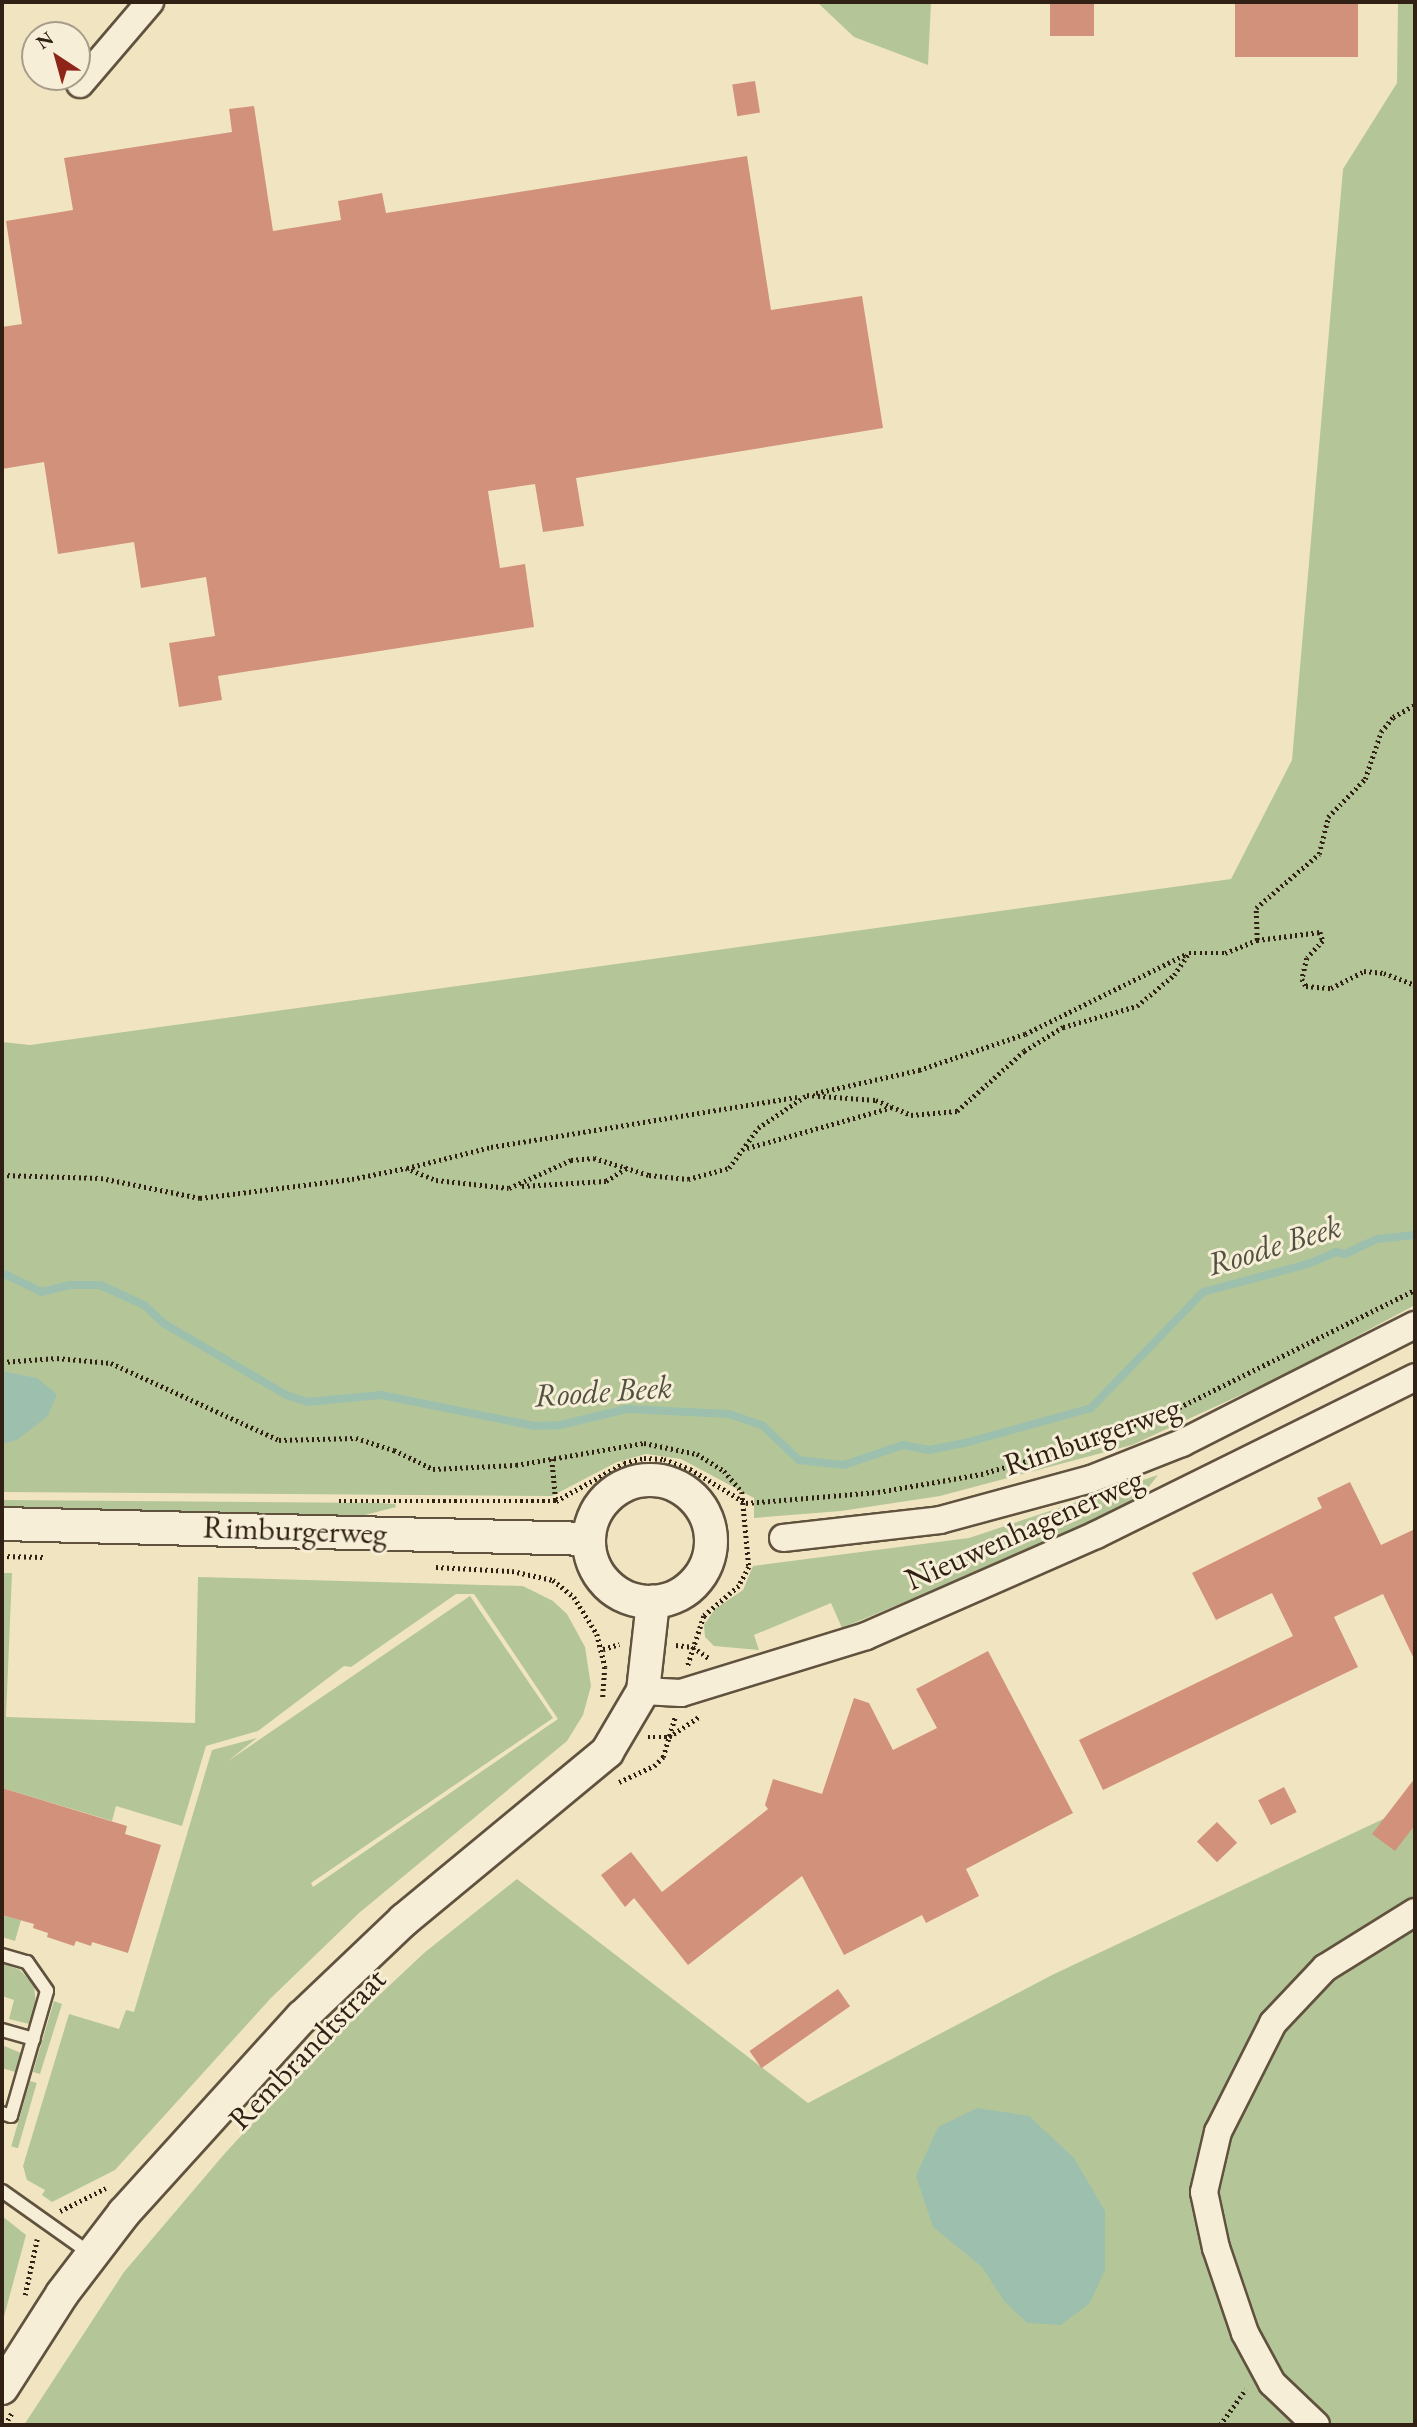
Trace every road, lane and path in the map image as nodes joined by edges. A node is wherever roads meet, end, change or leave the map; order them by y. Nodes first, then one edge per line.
1 (150, 2) edge
2 (91, 71) edge
3 (1415, 705) edge
4 (1257, 940) junction
5 (1189, 953) junction
6 (1415, 985) edge
7 (807, 1095) junction
8 (893, 1107) junction
9 (746, 1148) junction
10 (406, 1168) junction
11 (627, 1168) junction
12 (2, 1175) edge
13 (521, 1186) junction
14 (1415, 1290) edge
15 (1415, 1325) edge
16 (2, 1362) edge
17 (1415, 1377) edge
18 (552, 1459) junction
19 (746, 1503) junction
20 (2, 1524) edge
21 (783, 1538) dead end
22 (589, 1539) junction
23 (553, 1580) dead end
24 (653, 1602) junction
25 (693, 1647) dead end
26 (643, 1691) junction
27 (602, 1703) dead end
28 (669, 1737) dead end
29 (609, 1786) dead end
30 (1415, 1912) edge
31 (2, 1955) edge
32 (2, 2030) edge
33 (34, 2039) junction
34 (2, 2113) edge
35 (2, 2190) edge
36 (91, 2255) junction
37 (1263, 2366) junction
38 (10, 2396) edge
39 (5, 2425) edge
40 (1220, 2425) edge
41 (1316, 2425) edge

1 - 2 street
3 - 4 path
4 - 5 path
4 - 6 path
5 - 7 path
5 - 8 path
7 - 8 path
7 - 9 path
7 - 10 path
8 - 9 path
9 - 11 path
10 - 12 path
10 - 13 path
11 - 13 path
11 - 13 path
14 - 19 path, Rimburgerweg
15 - 21 street, Rimburgerweg
16 - 18 path
17 - 26 street, Nieuwenhagenerweg
18 - 19 path
18 - 19 path
19 - 25 path
20 - 22 street, Rimburgerweg
22 - 24 street
22 - 24 street
23 - 27 path
24 - 26 street, Rembrandtstraat
26 - 36 street, Rembrandtstraat
28 - 29 path
30 - 37 street
31 - 33 lane
32 - 33 lane
33 - 34 lane
35 - 36 lane
36 - 38 street, Rembrandtstraat
37 - 40 path
37 - 41 street
38 - 39 path

